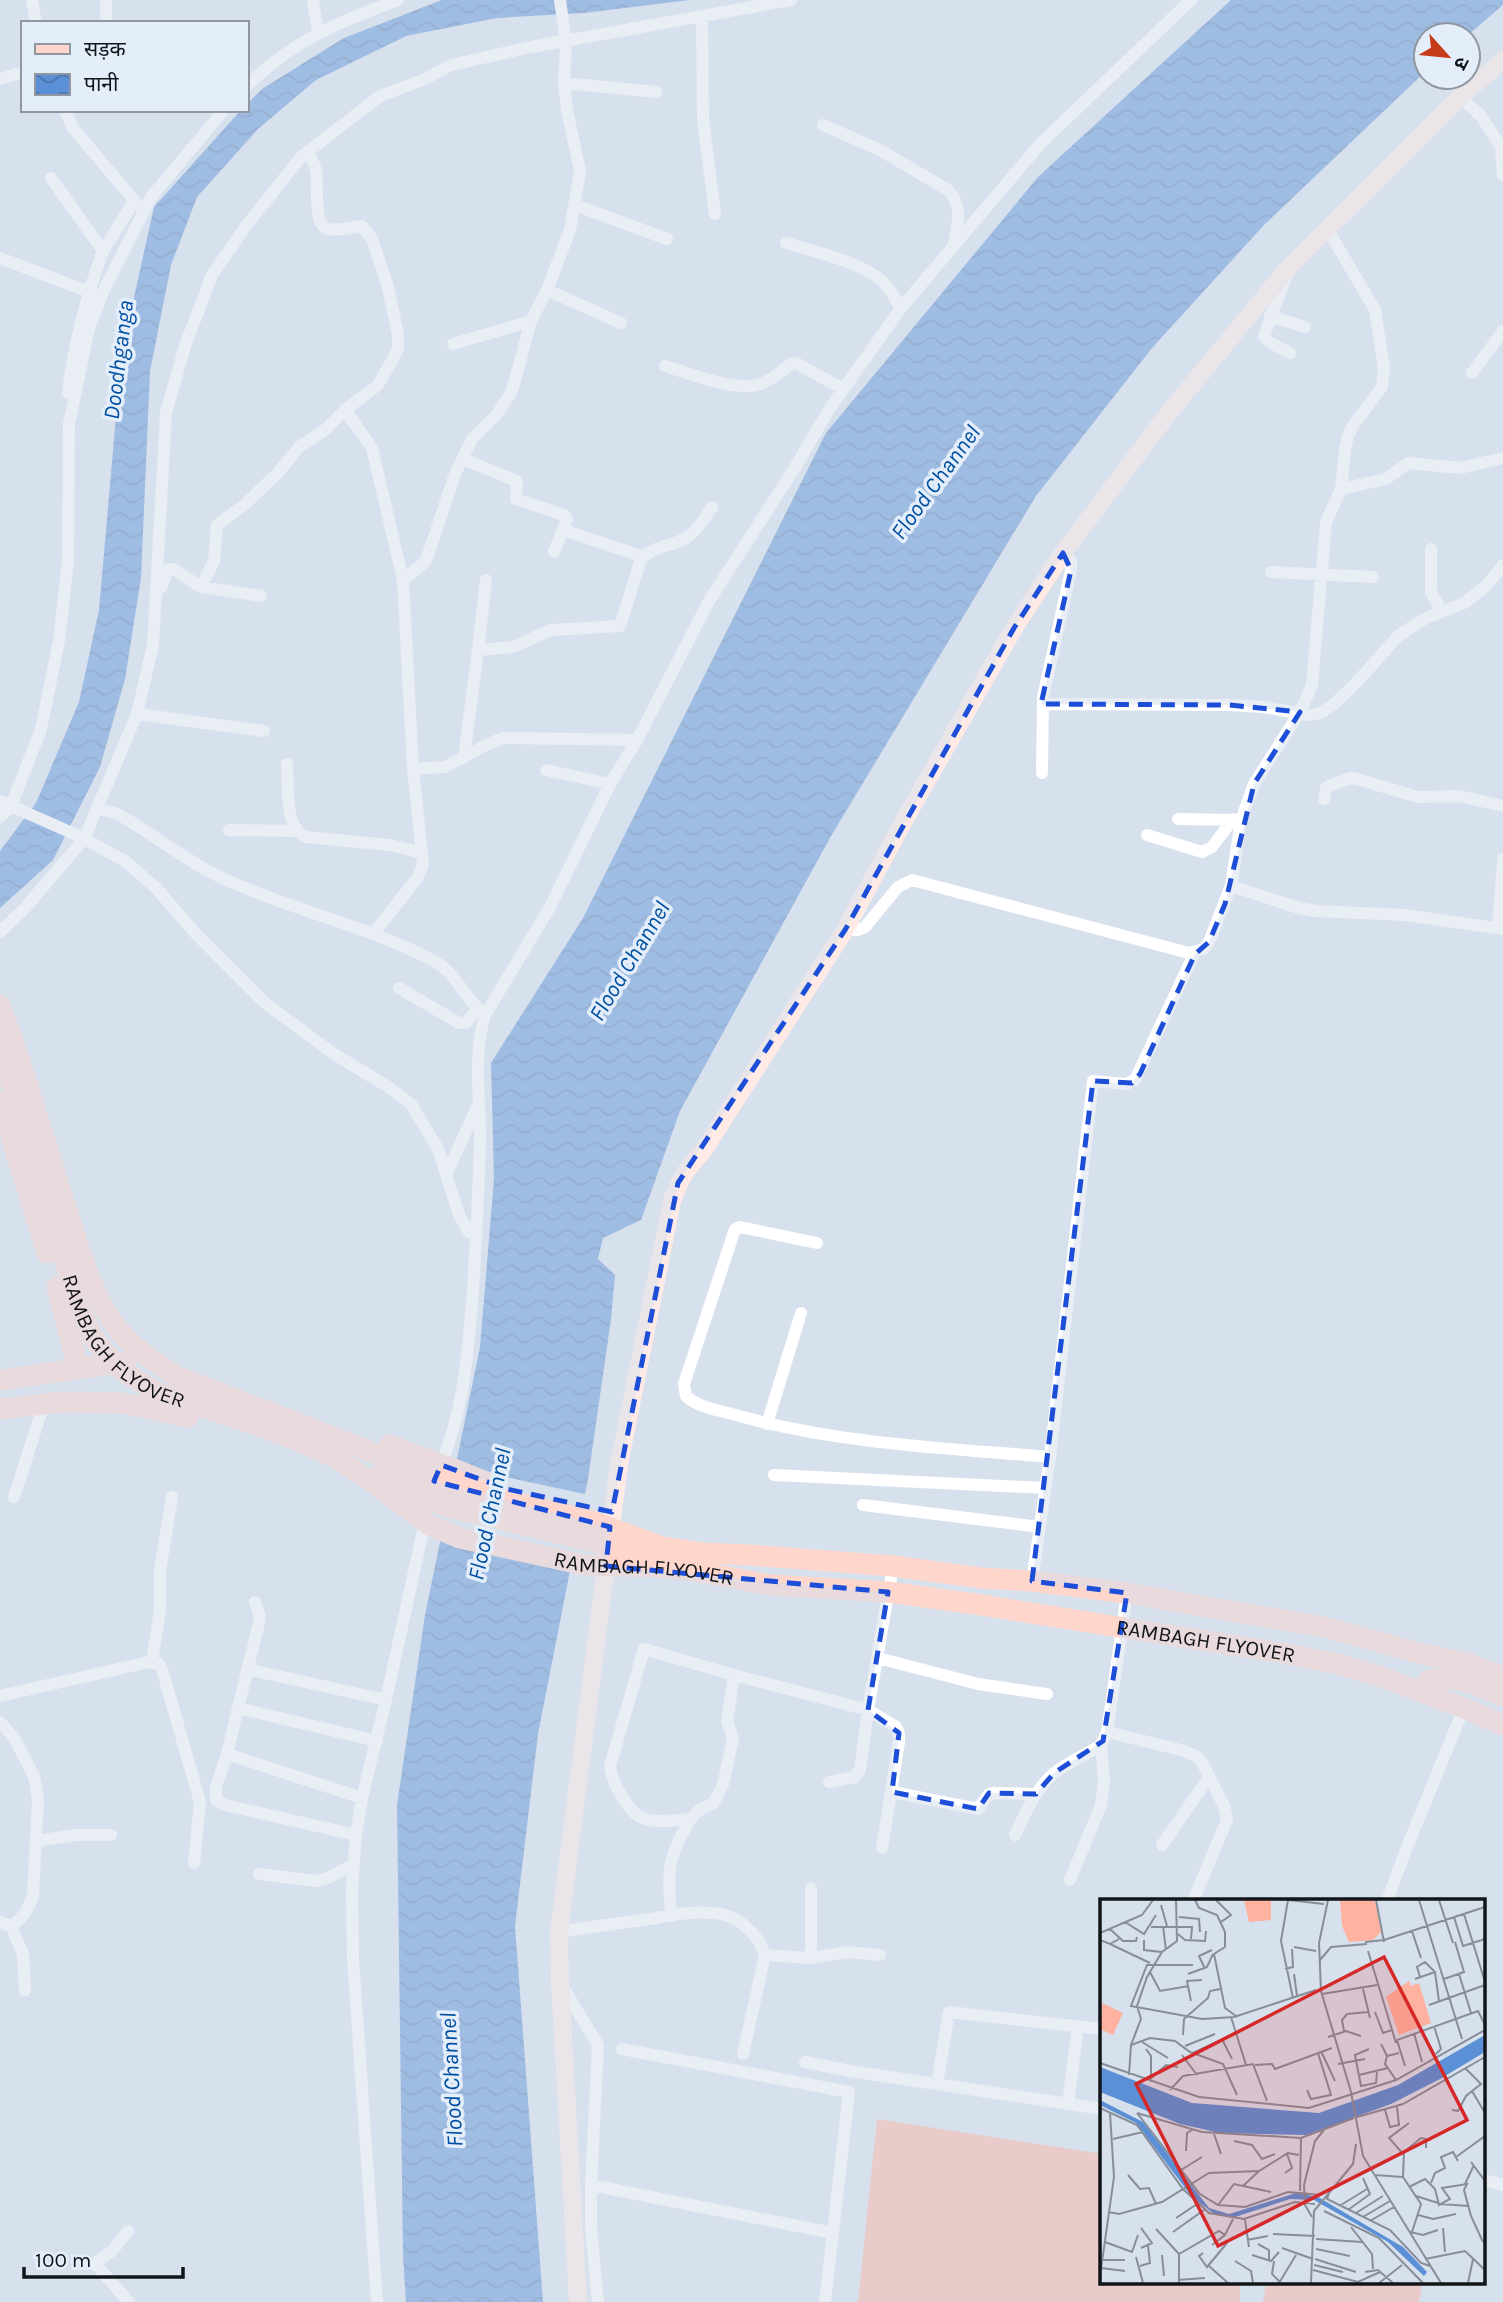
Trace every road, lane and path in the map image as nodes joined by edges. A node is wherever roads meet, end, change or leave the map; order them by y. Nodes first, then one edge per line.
1 (32, 0) edge
2 (106, 0) edge
3 (313, 0) edge
4 (560, 0) edge
5 (791, 0) edge
6 (1191, 0) edge
7 (395, 1) edge
8 (702, 16) junction
9 (36, 21) edge
10 (106, 21) edge
11 (318, 32) junction
12 (566, 42) junction
13 (1503, 60) edge
14 (21, 73) edge
15 (0, 79) edge
16 (564, 83) junction
17 (248, 85) edge
18 (656, 92) dead end
19 (1460, 97) junction
20 (66, 112) edge
21 (222, 112) edge
22 (823, 125) dead end
23 (1502, 147) edge
24 (308, 151) junction
25 (1503, 174) edge
26 (51, 178) dead end
27 (575, 205) junction
28 (139, 206) junction
29 (715, 214) dead end
30 (1328, 230) junction
31 (667, 239) dead end
32 (786, 243) dead end
33 (954, 245) junction
34 (103, 251) junction
35 (0, 258) edge
36 (1289, 267) junction
37 (547, 290) junction
38 (88, 292) junction
39 (102, 295) junction
40 (901, 308) junction
41 (1270, 316) junction
42 (531, 321) junction
43 (621, 323) dead end
44 (1305, 327) dead end
45 (1503, 331) edge
46 (453, 344) dead end
47 (1290, 353) dead end
48 (666, 366) dead end
49 (1472, 373) dead end
50 (843, 390) junction
51 (345, 410) junction
52 (69, 424) junction
53 (1503, 458) edge
54 (463, 459) junction
55 (1341, 489) junction
56 (712, 507) dead end
57 (563, 530) junction
58 (1430, 549) dead end
59 (554, 552) dead end
60 (1063, 553) junction
61 (644, 556) junction
62 (1503, 565) edge
63 (1271, 572) dead end
64 (1320, 573) junction
65 (1373, 577) dead end
66 (403, 580) junction
67 (486, 580) dead end
68 (201, 587) junction
69 (261, 596) dead end
70 (155, 609) junction
71 (1442, 612) junction
72 (478, 650) junction
73 (1043, 704) junction
74 (1300, 712) junction
75 (137, 715) junction
76 (264, 731) dead end
77 (637, 740) junction
78 (464, 758) junction
79 (288, 764) dead end
80 (413, 769) junction
81 (546, 770) dead end
82 (1042, 773) dead end
83 (610, 784) junction
84 (1324, 799) dead end
85 (11, 806) edge
86 (1503, 806) edge
87 (98, 809) junction
88 (0, 817) edge
89 (1178, 819) dead end
90 (1237, 820) junction
91 (229, 830) dead end
92 (296, 831) junction
93 (1147, 835) dead end
94 (82, 837) junction
95 (422, 853) junction
96 (1503, 859) edge
97 (1231, 886) junction
98 (1500, 928) edge
99 (845, 930) junction
100 (0, 932) edge
101 (373, 934) junction
102 (1195, 952) junction
103 (399, 988) dead end
104 (0, 1005) edge
105 (481, 1012) junction
106 (0, 1052) edge
107 (10, 1096) edge
108 (479, 1103) junction
109 (446, 1175) junction
110 (477, 1236) junction
111 (817, 1243) dead end
112 (801, 1313) dead end
113 (151, 1359) junction
114 (82, 1368) junction
115 (8, 1379) edge
116 (154, 1391) junction
117 (0, 1400) edge
118 (33, 1405) junction
119 (0, 1409) edge
120 (766, 1423) junction
121 (1050, 1457) junction
122 (774, 1475) dead end
123 (1045, 1488) junction
124 (439, 1494) junction
125 (14, 1497) dead end
126 (172, 1497) dead end
127 (863, 1505) dead end
128 (1040, 1527) junction
129 (600, 1533) junction
130 (891, 1577) junction
131 (1032, 1581) junction
132 (1127, 1593) junction
133 (255, 1602) dead end
134 (1123, 1619) junction
135 (877, 1658) junction
136 (152, 1662) junction
137 (247, 1669) junction
138 (734, 1675) junction
139 (1503, 1677) edge
140 (1427, 1680) junction
141 (1047, 1694) dead end
142 (0, 1696) edge
143 (1503, 1696) edge
144 (386, 1700) junction
145 (1464, 1707) junction
146 (238, 1708) junction
147 (1503, 1709) edge
148 (868, 1710) junction
149 (1503, 1716) edge
150 (0, 1722) edge
151 (1503, 1725) edge
152 (1107, 1732) junction
153 (377, 1741) junction
154 (1101, 1745) junction
155 (227, 1755) junction
156 (1209, 1777) junction
157 (828, 1782) dead end
158 (892, 1792) junction
159 (1036, 1794) junction
160 (362, 1798) junction
161 (690, 1819) junction
162 (111, 1835) dead end
163 (356, 1835) junction
164 (1015, 1835) dead end
165 (36, 1841) junction
166 (1161, 1845) dead end
167 (882, 1848) dead end
168 (194, 1863) dead end
169 (354, 1864) junction
170 (259, 1874) dead end
171 (1070, 1880) dead end
172 (811, 1888) dead end
173 (1194, 1899) edge
174 (1388, 1899) edge
175 (671, 1916) junction
176 (6, 1924) edge
177 (559, 1932) junction
178 (765, 1955) junction
179 (880, 1955) dead end
180 (811, 1958) junction
181 (560, 1982) junction
182 (25, 1990) dead end
183 (1078, 2026) junction
184 (1100, 2029) edge
185 (622, 2049) dead end
186 (744, 2054) dead end
187 (805, 2062) dead end
188 (937, 2084) junction
189 (1068, 2104) junction
190 (1100, 2109) edge
191 (1486, 2181) edge
192 (591, 2185) junction
193 (1503, 2185) edge
194 (128, 2231) dead end
195 (833, 2233) junction
196 (129, 2302) edge
197 (377, 2302) edge
198 (578, 2302) edge
199 (598, 2302) edge
200 (825, 2302) edge

1 - 9 street
2 - 10 street
3 - 11 street
4 - 12 street
5 - 8 street
6 - 33 street
7 - 11 street
8 - 12 street
8 - 29 street
11 - 17 street
12 - 16 street
12 - 24 street
13 - 19 main road
14 - 15 street
16 - 18 street
16 - 27 street
19 - 23 street
19 - 30 main road
20 - 28 street
21 - 28 street
22 - 33 street
23 - 25 street
24 - 51 street
24 - 70 street
26 - 34 street
27 - 31 street
27 - 37 street
28 - 34 street
28 - 39 street
30 - 36 main road
30 - 55 street
32 - 40 street
33 - 40 street
34 - 38 street
35 - 38 street
36 - 41 street
36 - 60 main road
37 - 42 street
37 - 43 street
38 - 39 street
38 - 52 street
39 - 52 street
40 - 50 street
41 - 44 street
41 - 47 street
42 - 46 street
42 - 54 street
45 - 49 street
48 - 50 street
50 - 77 street
51 - 66 street
51 - 68 street
52 - 85 street
53 - 55 street
54 - 57 street
54 - 66 street
55 - 64 street
56 - 61 street
57 - 59 street
57 - 61 street
58 - 71 street
60 - 73 street
60 - 99 main road
61 - 72 street
62 - 71 street
63 - 64 street
64 - 65 street
64 - 74 street
66 - 80 street
67 - 72 street
68 - 69 street
68 - 70 street
70 - 75 street
71 - 74 street
72 - 78 street
73 - 74 street
73 - 82 street
74 - 90 street
75 - 76 street
75 - 87 street
77 - 78 street
77 - 83 street
78 - 80 street
79 - 92 street
80 - 95 street
81 - 83 street
83 - 105 street
84 - 86 street
85 - 88 street
85 - 94 street
87 - 94 street
87 - 101 street
89 - 90 street
90 - 93 street
90 - 97 street
91 - 92 street
92 - 95 street
94 - 100 street
94 - 109 street
95 - 101 street
96 - 98 street
97 - 98 street
97 - 102 street
99 - 102 street
99 - 129 main road
101 - 105 street
102 - 121 street
103 - 105 street
104 - 113 main road
105 - 108 street
106 - 107 main road
107 - 114 main road
107 - 116 main road, RAMBAGH FLYOVER
108 - 109 street
108 - 110 street
109 - 110 street
110 - 124 street
111 - 120 street
112 - 120 street
113 - 114 main road, RAMBAGH FLYOVER
113 - 124 main road
113 - 140 main road, RAMBAGH FLYOVER
114 - 115 main road, RAMBAGH FLYOVER
115 - 118 main road
116 - 117 main road
116 - 145 main road, RAMBAGH FLYOVER
118 - 119 main road
118 - 124 main road
118 - 125 street
120 - 121 street
121 - 123 street
122 - 123 street
123 - 128 street
124 - 129 main road
124 - 144 street
126 - 136 street
127 - 128 street
128 - 131 street
129 - 130 main road
129 - 177 main road
130 - 131 main road
130 - 134 main road
130 - 135 street
131 - 132 main road
132 - 134 street
132 - 139 main road
133 - 137 street
134 - 149 main road
134 - 152 street
135 - 141 street
135 - 148 street
136 - 142 street
136 - 168 street
137 - 144 street
137 - 146 street
138 - 148 street
138 - 161 street
138 - 161 street
140 - 143 main road
140 - 147 main road, RAMBAGH FLYOVER
144 - 153 street
145 - 151 main road, RAMBAGH FLYOVER
145 - 174 street
146 - 153 street
146 - 155 street
148 - 157 street
148 - 158 street
150 - 165 street
152 - 154 street
152 - 156 street
153 - 160 street
154 - 159 street
154 - 171 street
155 - 160 street
155 - 163 street
156 - 166 street
156 - 173 street
158 - 159 street
158 - 167 street
159 - 164 street
160 - 163 street
161 - 175 street
162 - 165 street
163 - 169 street
165 - 176 street
169 - 170 street
169 - 197 street
172 - 180 street
175 - 177 street
175 - 178 street
176 - 182 street
177 - 181 main road
178 - 180 street
178 - 186 street
179 - 180 street
181 - 192 street
181 - 198 main road
183 - 184 street
183 - 188 street
183 - 189 street
185 - 195 street
187 - 188 street
188 - 189 street
189 - 190 street
191 - 193 street
192 - 195 street
192 - 199 street
194 - 196 street
195 - 200 street

